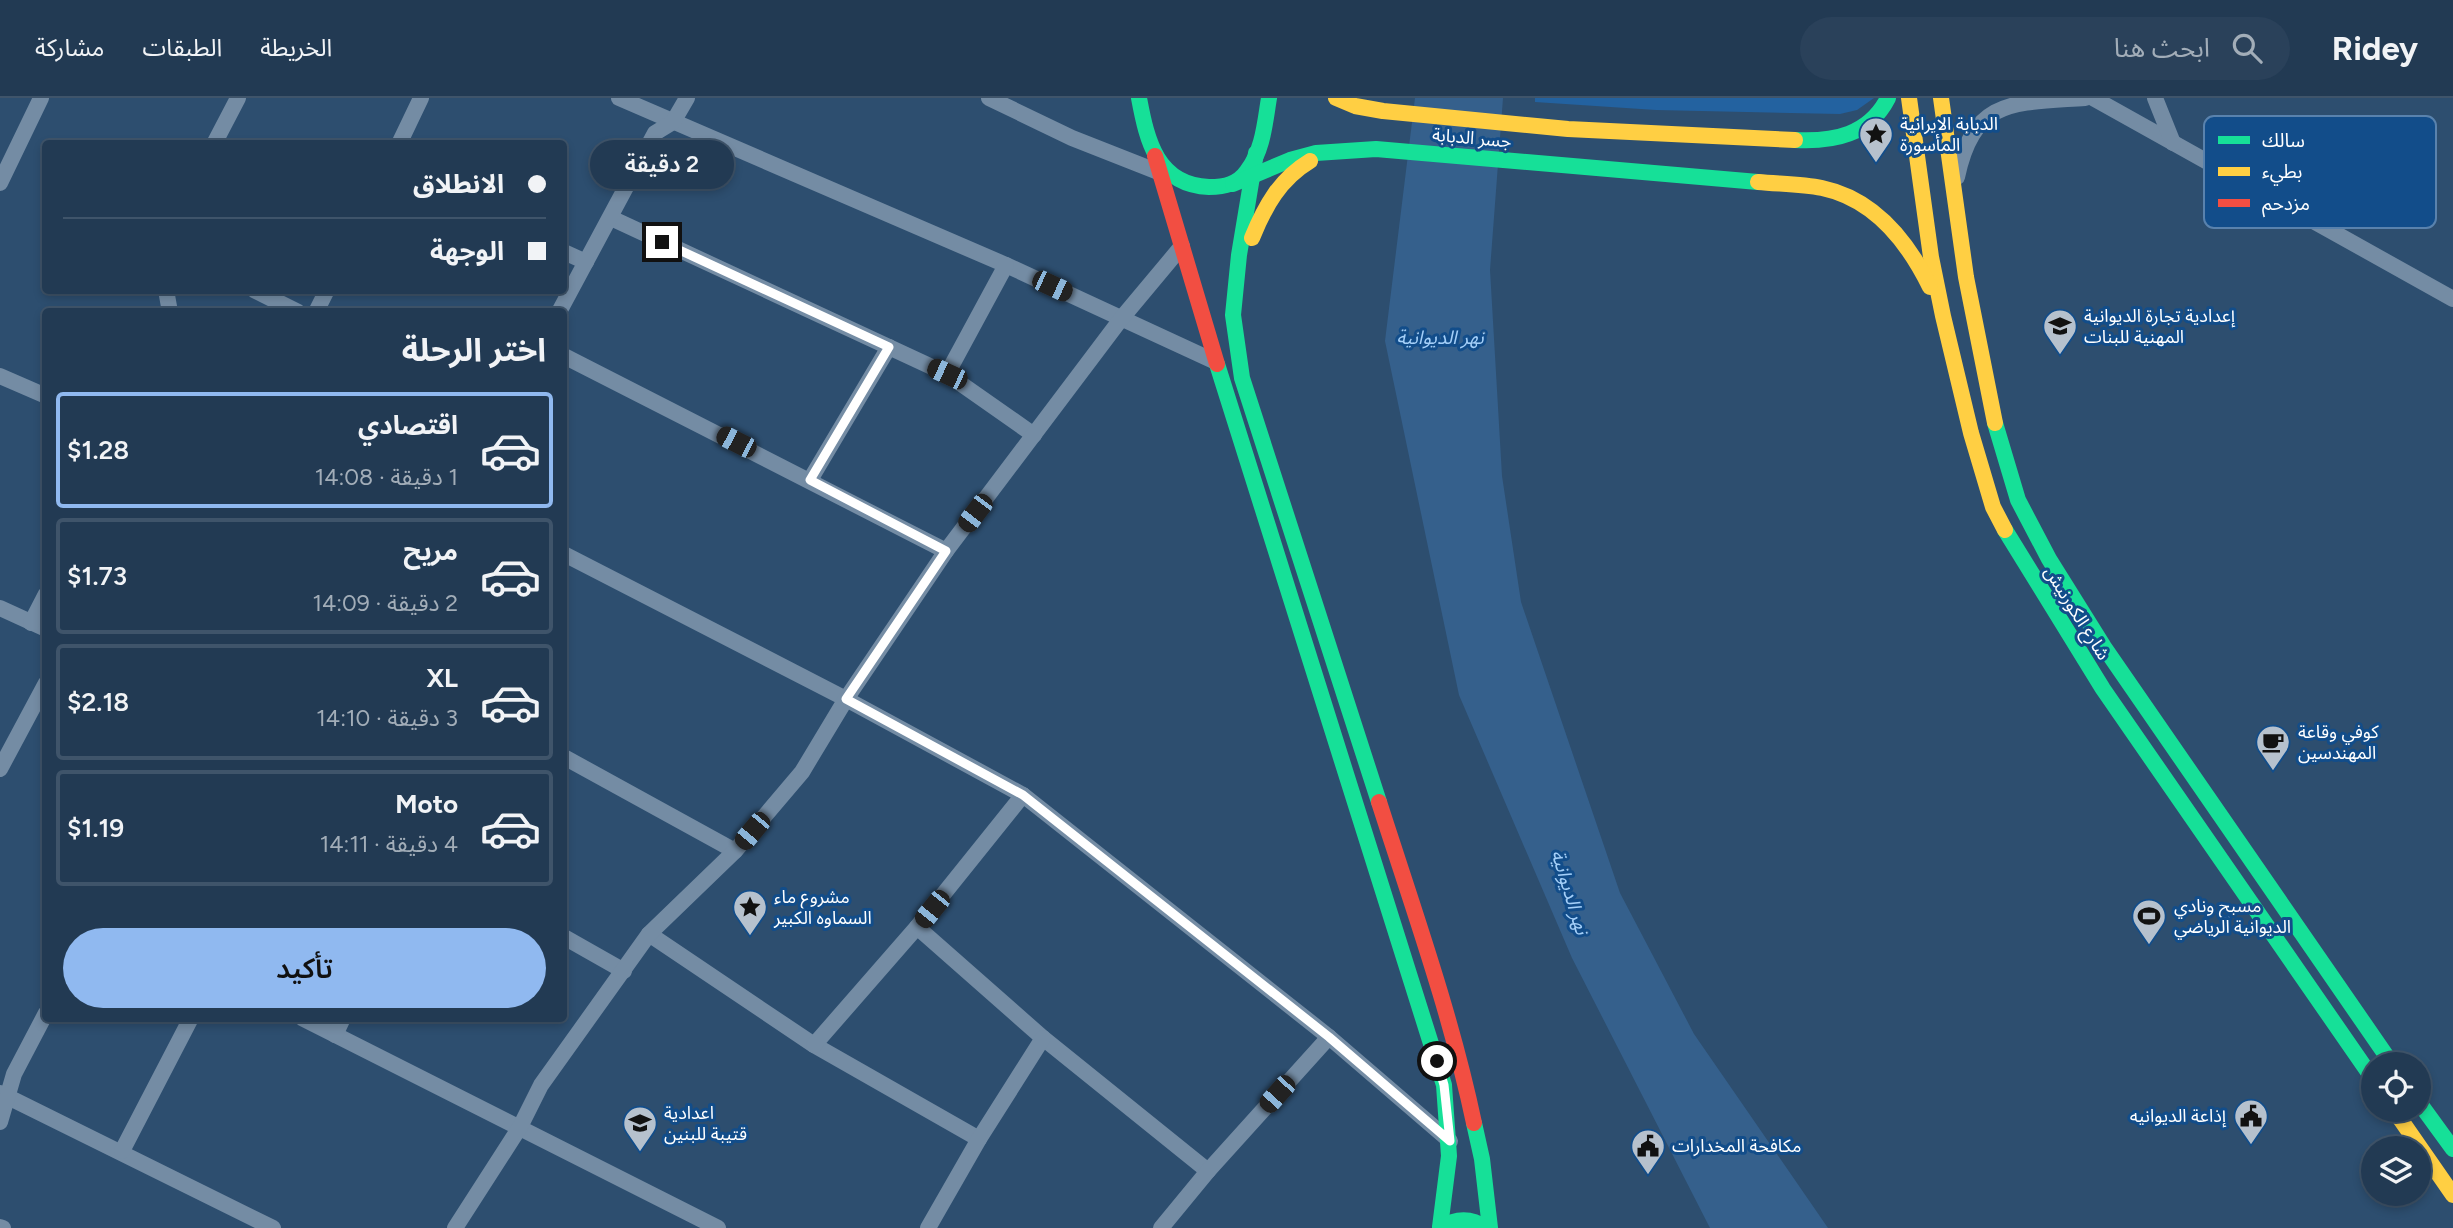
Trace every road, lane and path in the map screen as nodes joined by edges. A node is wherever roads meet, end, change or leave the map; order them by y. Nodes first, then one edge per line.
1 (41, 98) edge
2 (238, 98) edge
3 (421, 98) edge
4 (619, 98) edge
5 (687, 98) edge
6 (989, 98) edge
7 (1139, 98) edge
8 (1269, 98) edge
9 (1336, 98) edge
10 (1888, 98) edge
11 (1909, 98) edge
12 (1941, 98) edge
13 (2085, 98) edge
14 (2093, 98) edge
15 (2155, 98) edge
16 (673, 122) junction
17 (216, 140) edge
18 (401, 140) edge
19 (2173, 143) junction
20 (1325, 152) junction
21 (1256, 153) junction
22 (2204, 160) edge
23 (1166, 175) junction
24 (1253, 175) junction
25 (0, 183) edge
26 (1233, 184) junction
27 (1955, 190) junction
28 (611, 218) junction
29 (2326, 228) edge
30 (1182, 246) junction
31 (567, 253) edge
32 (586, 262) junction
33 (1006, 265) junction
34 (262, 294) edge
35 (2453, 299) edge
36 (290, 308) edge
37 (561, 308) edge
38 (1233, 315) junction
39 (1943, 316) junction
40 (1121, 319) junction
41 (889, 347) junction
42 (567, 358) edge
43 (1216, 362) junction
44 (947, 374) junction
45 (0, 376) edge
46 (42, 394) edge
47 (1034, 435) junction
48 (810, 480) junction
49 (946, 551) junction
50 (567, 556) edge
51 (0, 608) edge
52 (38, 626) edge
53 (42, 690) edge
54 (846, 699) junction
55 (567, 759) edge
56 (0, 769) edge
57 (1023, 795) junction
58 (735, 851) junction
59 (917, 928) junction
60 (649, 934) junction
61 (567, 939) edge
62 (624, 971) junction
63 (42, 1021) edge
64 (189, 1022) edge
65 (310, 1022) edge
66 (341, 1022) edge
67 (335, 1035) junction
68 (1329, 1037) junction
69 (1043, 1038) junction
70 (814, 1045) junction
71 (2384, 1052) edge
72 (2361, 1062) edge
73 (4, 1095) edge
74 (2431, 1119) edge
75 (0, 1122) edge
76 (2402, 1122) edge
77 (520, 1127) junction
78 (979, 1139) junction
79 (1450, 1141) junction
80 (2453, 1149) edge
81 (122, 1151) junction
82 (1208, 1171) junction
83 (2453, 1195) edge
84 (273, 1228) edge
85 (455, 1228) edge
86 (718, 1228) edge
87 (928, 1228) edge
88 (1161, 1228) edge
89 (1440, 1228) edge
90 (1488, 1228) edge

1 - 25 street
2 - 17 street
3 - 18 street
4 - 16 street
5 - 16 street
6 - 23 street
7 - 23 main road
8 - 21 main road
9 - 10 main road, جسر الدبابة
11 - 39 main road, شارع الكورنيش
12 - 27 main road, شارع الكورنيش
13 - 27 street
14 - 19 street
15 - 19 street
16 - 28 street
16 - 33 street
19 - 22 street
20 - 24 main road, جسر الدبابة
20 - 38 main road
20 - 39 main road, جسر الدبابة
21 - 24 main road
21 - 26 main road
23 - 26 main road, جسر الدبابة
23 - 30 main road
24 - 26 main road, جسر الدبابة
24 - 38 main road
27 - 71 main road, شارع الكورنيش
28 - 32 street
28 - 41 street
29 - 35 street
30 - 40 street
30 - 43 main road
31 - 32 street
32 - 37 street
33 - 40 street
33 - 44 street
34 - 36 street
38 - 90 main road
39 - 72 main road, شارع الكورنيش
40 - 43 street
40 - 47 street
41 - 44 street
41 - 48 street
42 - 48 street
43 - 79 main road
44 - 47 street
45 - 46 street
47 - 49 street
48 - 49 street
49 - 54 street
50 - 54 street
51 - 52 street
53 - 56 street
54 - 57 street
54 - 58 street
55 - 58 street
57 - 59 street
57 - 68 street
58 - 60 street
59 - 69 street
59 - 70 street
60 - 62 street
60 - 70 street
61 - 62 street
62 - 77 street
63 - 73 street
64 - 81 street
65 - 67 street
66 - 67 street
67 - 77 street
68 - 79 street
68 - 82 street
69 - 78 street
69 - 82 street
70 - 78 street
73 - 75 street
73 - 81 street
74 - 80 main road
76 - 83 main road
77 - 85 street
77 - 86 street
78 - 87 street
79 - 89 main road
81 - 84 street
82 - 88 street
89 - 90 main road

